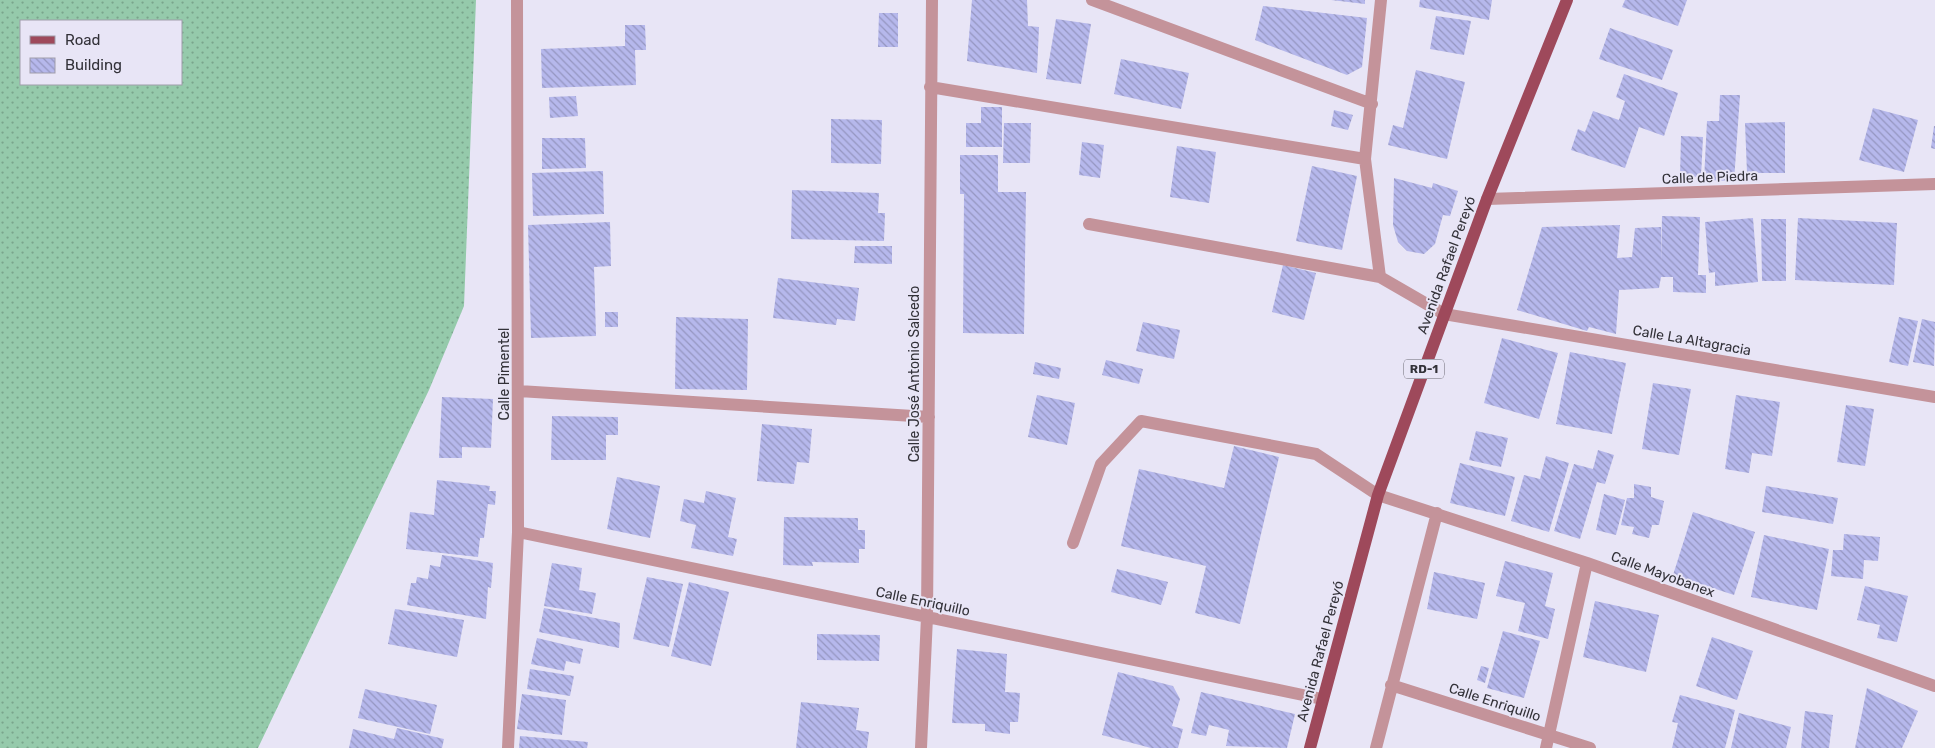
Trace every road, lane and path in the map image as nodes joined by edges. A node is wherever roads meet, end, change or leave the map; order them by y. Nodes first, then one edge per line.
1 (518, 0) edge
2 (932, 0) edge
3 (1092, 0) edge
4 (1381, 0) edge
5 (1567, 0) edge
6 (930, 87) junction
7 (1372, 104) junction
8 (1365, 159) junction
9 (1935, 184) edge
10 (1487, 199) junction
11 (1089, 224) dead end
12 (1380, 277) junction
13 (1444, 314) junction
14 (519, 391) junction
15 (1935, 397) edge
16 (929, 417) junction
17 (1378, 495) junction
18 (1437, 513) junction
19 (518, 532) junction
20 (1073, 543) dead end
21 (1588, 563) junction
22 (927, 617) junction
23 (1391, 685) junction
24 (1935, 686) edge
25 (1322, 700) junction
26 (1548, 742) edge
27 (508, 748) edge
28 (921, 748) edge
29 (1310, 748) edge
30 (1376, 748) edge
31 (1590, 748) edge

1 - 14 street, Calle Pimentel
2 - 6 street, Calle José Antonio Salcedo
3 - 7 street
4 - 7 street
5 - 10 main road, Avenida Rafael Pereyó / RD-1
6 - 8 street
6 - 16 street, Calle José Antonio Salcedo
7 - 8 street
8 - 12 street
9 - 10 street, Calle de Piedra
10 - 13 main road, Avenida Rafael Pereyó / RD-1
11 - 12 street
12 - 13 street
13 - 15 street, Calle La Altagracia
13 - 17 main road, Avenida Rafael Pereyó / RD-1
14 - 16 street
14 - 19 street, Calle Pimentel
16 - 22 street, Calle José Antonio Salcedo
17 - 18 street, Calle Mayobanex
17 - 20 street, Calle Mayobanex
17 - 25 main road, Avenida Rafael Pereyó / RD-1
18 - 21 street, Calle Mayobanex
18 - 23 street
19 - 22 street, Calle Enriquillo
19 - 27 street, Calle Pimentel
21 - 24 street, Calle Mayobanex
21 - 26 street
22 - 25 street, Calle Enriquillo
22 - 28 street, Calle José Antonio Salcedo
23 - 26 street, Calle Enriquillo
23 - 30 street
25 - 29 main road, Avenida Rafael Pereyó / RD-1
26 - 31 street, Calle Enriquillo

